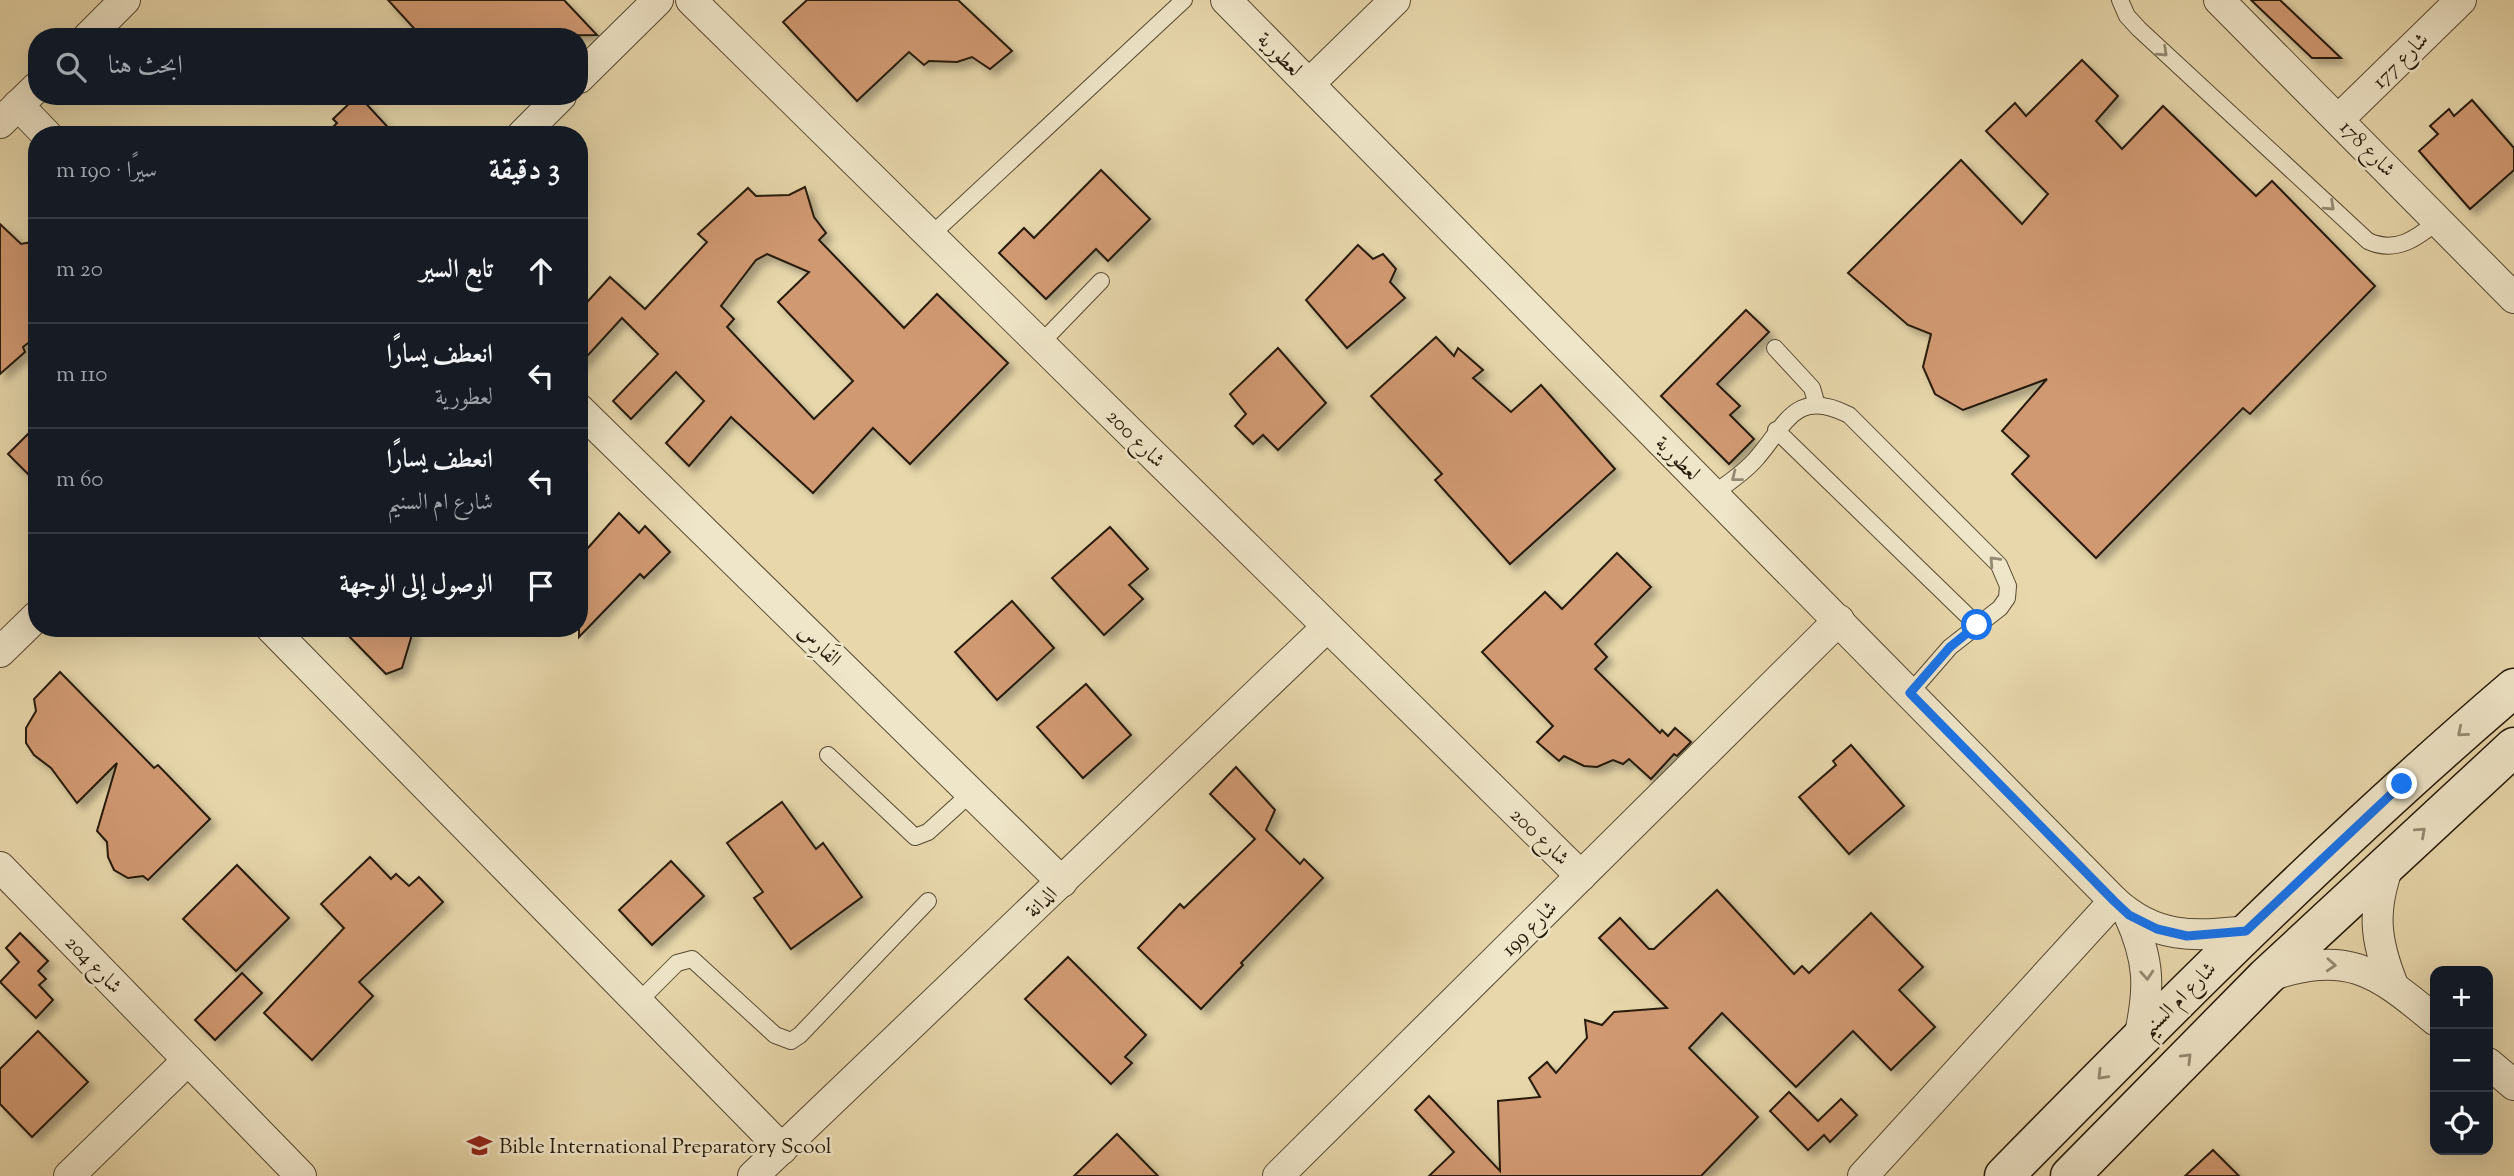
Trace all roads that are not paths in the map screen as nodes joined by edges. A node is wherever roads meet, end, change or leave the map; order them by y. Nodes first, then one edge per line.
1 (125, 0) edge
2 (658, 0) edge
3 (691, 0) edge
4 (1184, 0) edge
5 (1227, 0) edge
6 (1395, 0) edge
7 (2120, 0) edge
8 (2219, 0) edge
9 (2461, 0) edge
10 (97, 28) edge
11 (588, 69) edge
12 (1309, 84) junction
13 (18, 105) edge
14 (552, 105) edge
15 (2339, 119) junction
16 (38, 126) edge
17 (531, 126) edge
18 (2438, 220) junction
19 (930, 236) junction
20 (1101, 281) dead end
21 (2514, 298) edge
22 (1040, 344) junction
23 (1775, 348) dead end
24 (1817, 405) junction
25 (588, 418) edge
26 (1776, 430) junction
27 (1713, 494) junction
28 (1839, 621) junction
29 (28, 625) edge
30 (1977, 625) junction
31 (1327, 627) junction
32 (280, 637) edge
33 (0, 652) edge
34 (2514, 688) edge
35 (1910, 693) junction
36 (2514, 747) edge
37 (828, 755) dead end
38 (971, 793) junction
39 (2390, 859) junction
40 (0, 867) edge
41 (1581, 876) junction
42 (1062, 881) junction
43 (928, 901) dead end
44 (2122, 908) junction
45 (2246, 931) junction
46 (2266, 977) junction
47 (2393, 985) junction
48 (638, 1002) junction
49 (2430, 1016) edge
50 (2139, 1038) junction
51 (188, 1060) junction
52 (2493, 1067) edge
53 (2514, 1085) edge
54 (782, 1149) junction
55 (69, 1176) edge
56 (301, 1176) edge
57 (754, 1176) edge
58 (1278, 1176) edge
59 (1863, 1176) edge
60 (2004, 1176) edge
61 (2070, 1176) edge

1 - 10 street
2 - 11 street
3 - 19 street, شارع 200
4 - 19 lane
5 - 12 street, لعطورية
6 - 12 street
7 -> 18 lane
8 - 15 street, شارع 178
9 - 15 street, شارع 177
12 - 27 street, لعطورية
13 - 16 street
14 - 17 street
15 - 18 street, شارع 178
18 - 21 street, شارع 178
19 - 22 street, شارع 200
20 - 22 lane
22 - 31 street, شارع 200
23 - 24 lane
24 - 26 lane
30 -> 24 lane
25 - 38 street, الفَارِس
26 -> 27 lane
26 - 30 lane
27 - 28 street, لعطورية
28 - 35 street, لعطورية
28 - 41 street, شارع 199
29 - 33 street
30 - 35 lane
31 - 41 street, شارع 200
31 - 42 street, الدانة
32 - 48 street
34 -> 45 main road, شارع ام السنيم
35 - 44 street, لعطورية
39 -> 36 main road
37 - 38 lane
38 - 42 street, الفَارِس
39 - 46 main road
39 - 47 street
40 - 51 street, شارع 204
41 - 58 street, شارع 199
42 - 54 street, الدانة
43 - 48 lane
44 - 45 street, لعطورية
44 -> 50 street, لعطورية
44 - 59 street
45 - 50 main road, شارع ام السنيم
46 -> 47 street
61 -> 46 main road
47 - 49 street
48 - 54 street
50 -> 60 main road, شارع ام السنيم
51 - 55 street
51 - 56 street, شارع 204
52 - 53 street
54 - 57 street, الدانة

